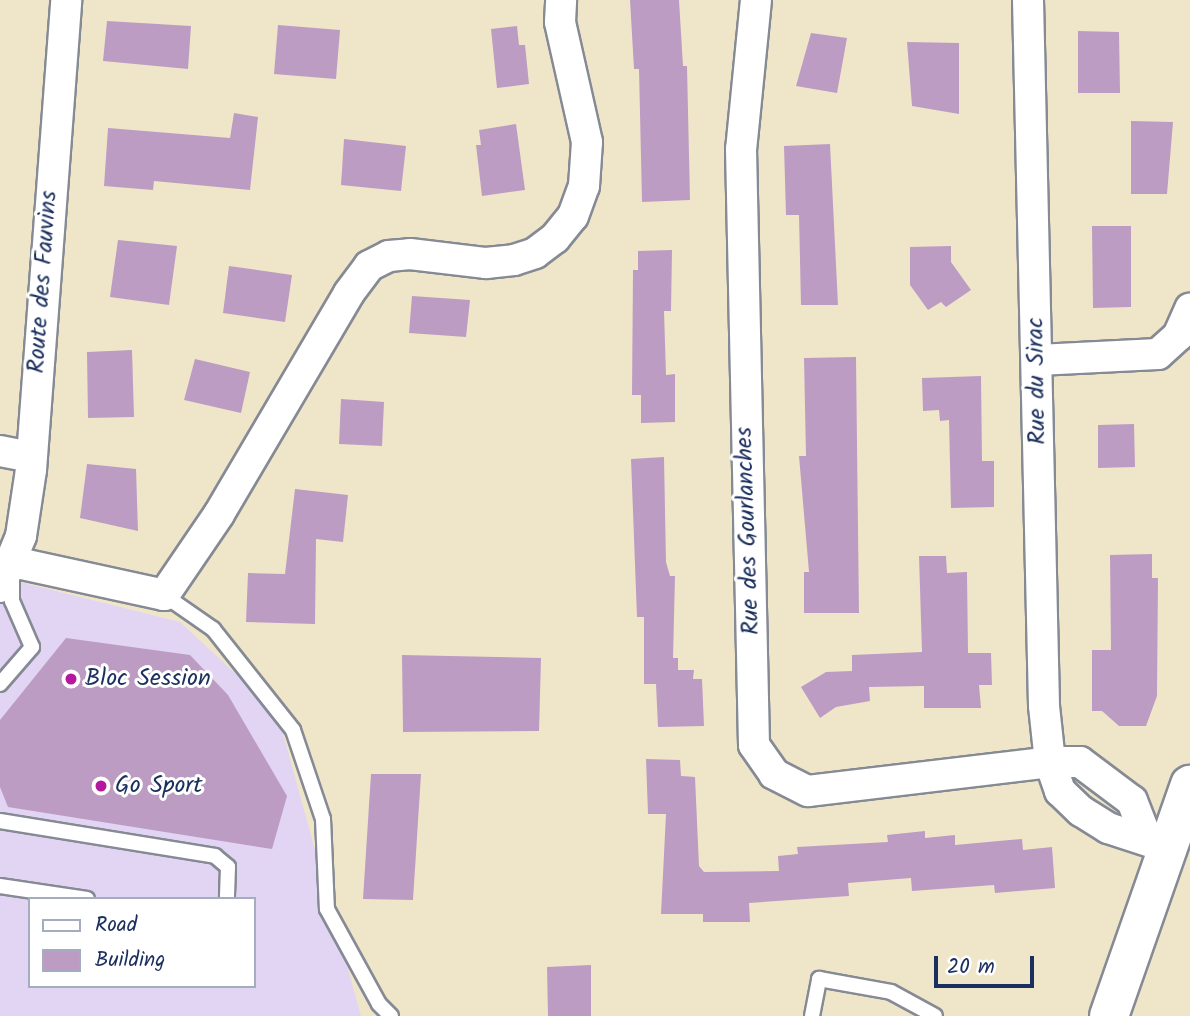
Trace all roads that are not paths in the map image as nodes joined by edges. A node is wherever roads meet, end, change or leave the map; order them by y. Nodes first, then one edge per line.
1 (66, 0) edge
2 (561, 0) edge
3 (756, 0) edge
4 (1028, 0) edge
5 (1190, 309) edge
6 (1038, 360) junction
7 (0, 451) edge
8 (31, 457) junction
9 (4, 574) edge
10 (164, 595) junction
11 (0, 684) edge
12 (1050, 762) junction
13 (1190, 785) edge
14 (0, 821) edge
15 (1158, 844) junction
16 (0, 886) edge
17 (74, 897) edge
18 (227, 897) edge
19 (391, 1016) edge
20 (812, 1016) edge
21 (935, 1016) edge
22 (1109, 1016) edge

1 - 8 street, Route des Fauvins
2 - 10 street
3 - 12 street, Rue des Gourlanches
4 - 6 street, Rue du Sirac
5 - 6 street
6 - 12 street, Rue du Sirac
7 - 8 street
8 - 9 street, Route des Fauvins
9 - 10 street
9 - 11 lane
10 - 19 lane
12 - 15 street
12 - 15 street, Rue des Gourlanches
13 - 15 street
14 - 18 lane
15 - 22 street
16 - 17 lane
20 - 21 lane

